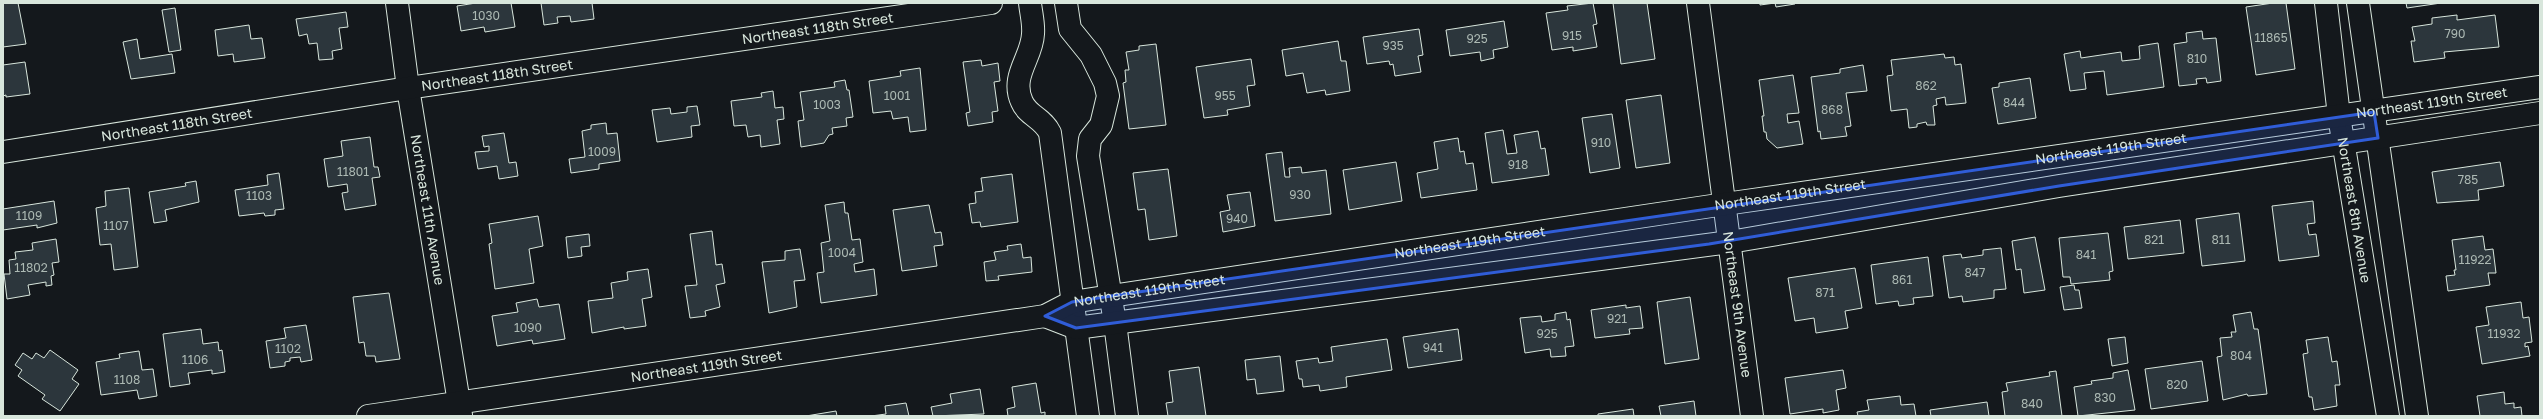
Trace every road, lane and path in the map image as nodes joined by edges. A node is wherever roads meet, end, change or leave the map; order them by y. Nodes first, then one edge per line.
1 (397, 3) edge
2 (991, 3) edge
3 (1030, 3) edge
4 (1066, 3) edge
5 (1698, 3) edge
6 (2326, 3) edge
7 (2358, 3) edge
8 (2540, 87) edge
9 (408, 88) junction
10 (2374, 112) junction
11 (2540, 113) edge
12 (2339, 116) junction
13 (2378, 138) junction
14 (2344, 144) junction
15 (3, 152) edge
16 (1725, 204) junction
17 (1730, 242) junction
18 (1111, 296) junction
19 (1072, 302) junction
20 (1045, 316) junction
21 (1115, 323) junction
22 (1076, 328) junction
23 (460, 408) edge
24 (368, 416) edge
25 (1088, 416) edge
26 (1128, 416) edge
27 (1752, 416) edge
28 (2388, 416) edge
29 (2417, 416) edge

1 - 9 street, Northeast 11th Avenue
2 - 9 street, Northeast 118th Street
3 - 19 street
4 - 18 street
5 - 16 street, Northeast 9th Avenue
6 - 12 street, Northeast 8th Avenue
7 - 10 street
8 - 10 street, Northeast 119th Street
9 - 15 street, Northeast 118th Street
9 - 23 street, Northeast 11th Avenue
10 - 12 street, Northeast 119th Street
10 - 13 street
11 - 13 street, Northeast 119th Street
12 - 14 street, Northeast 8th Avenue
12 - 16 street, Northeast 119th Street
13 - 14 street, Northeast 119th Street
13 - 29 street
14 - 17 street, Northeast 119th Street
14 - 28 street, Northeast 8th Avenue
16 - 17 street, Northeast 9th Avenue
16 - 18 street, Northeast 119th Street
17 - 21 street, Northeast 119th Street
17 - 27 street, Northeast 9th Avenue
18 - 19 street, Northeast 119th Street
18 - 21 street
19 - 20 street, Northeast 119th Street
19 - 22 street
20 - 22 street, Northeast 119th Street
20 - 23 street, Northeast 119th Street
21 - 22 street, Northeast 119th Street
21 - 26 street
22 - 25 street
23 - 24 street, Northeast 119th Street

